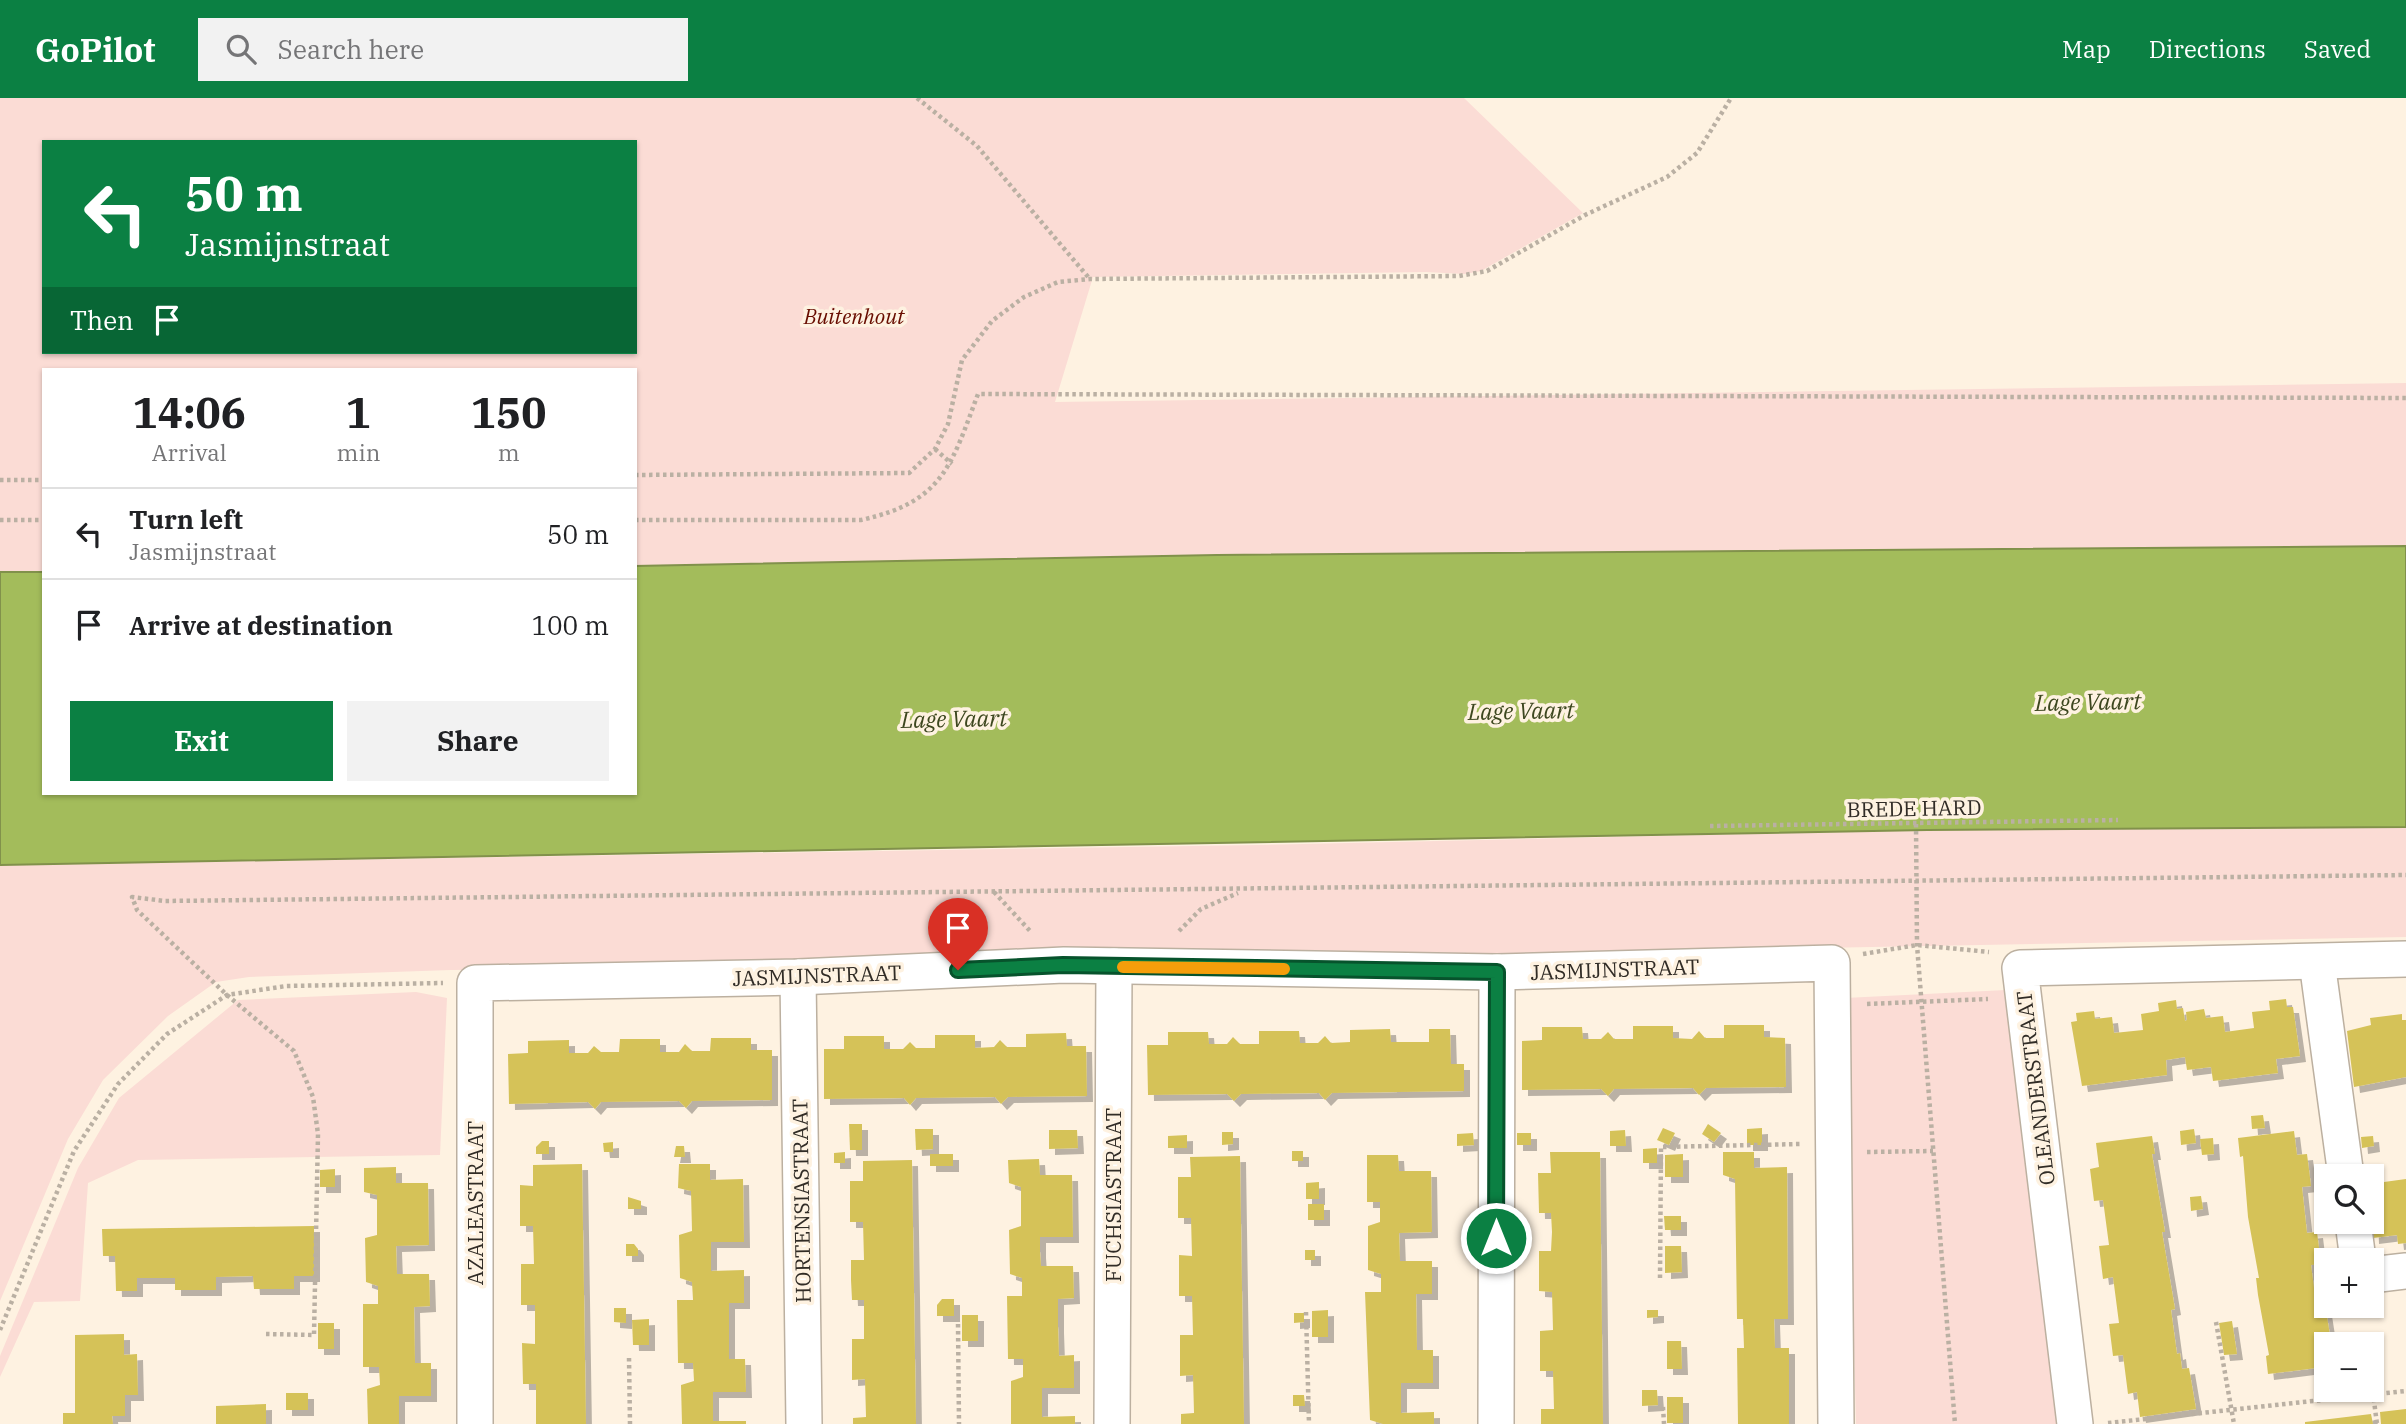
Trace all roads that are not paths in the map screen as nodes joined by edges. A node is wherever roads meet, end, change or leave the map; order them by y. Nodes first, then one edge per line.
1 (2406, 959) edge
2 (2317, 962) junction
3 (1114, 967) junction
4 (1497, 972) junction
5 (799, 977) junction
6 (475, 983) joint
7 (2344, 1164) edge
8 (2406, 1271) edge
9 (2384, 1274) edge
10 (475, 1424) edge
11 (804, 1424) edge
12 (1112, 1424) edge
13 (1496, 1424) edge
14 (1836, 1424) edge
15 (2075, 1424) edge

1 - 2 street, OLEANDERSTRAAT
2 - 7 street
2 - 15 street, OLEANDERSTRAAT
3 - 4 street, JASMIJNSTRAAT
3 - 5 street, JASMIJNSTRAAT
3 - 12 street, FUCHSIASTRAAT
4 - 13 street
4 - 14 street, JASMIJNSTRAAT
5 - 6 street, JASMIJNSTRAAT
5 - 11 street, HORTENSIASTRAAT
6 - 10 street, AZALEASTRAAT
8 - 9 street

